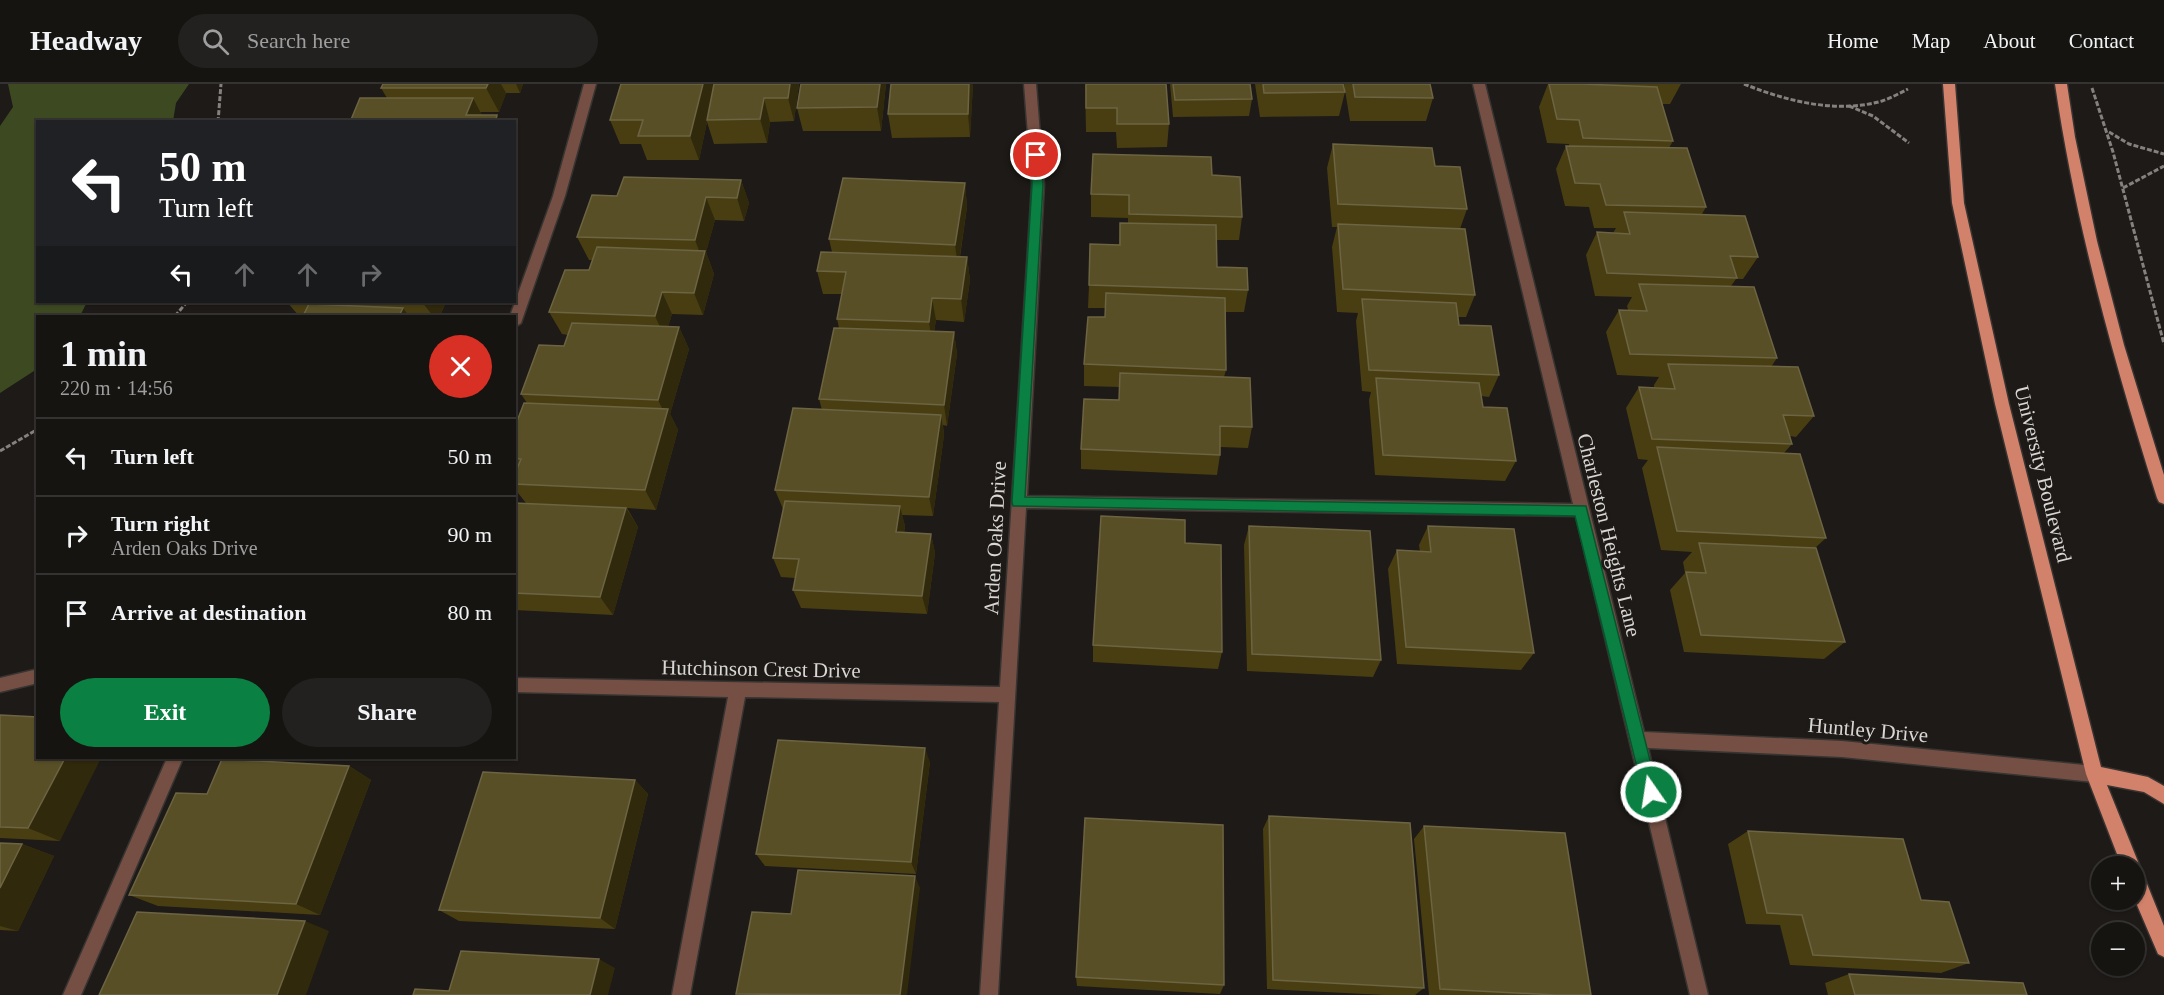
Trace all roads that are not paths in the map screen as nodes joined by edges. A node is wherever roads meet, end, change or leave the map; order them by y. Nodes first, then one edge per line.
1 (590, 84) edge
2 (1030, 84) edge
3 (1479, 84) edge
4 (1949, 84) edge
5 (2061, 84) edge
6 (516, 317) edge
7 (2164, 498) edge
8 (1018, 502) junction
9 (1581, 510) junction
10 (36, 676) edge
11 (0, 685) edge
12 (516, 685) edge
13 (738, 689) junction
14 (1007, 695) junction
15 (1638, 740) junction
16 (175, 759) edge
17 (2094, 774) junction
18 (2164, 796) edge
19 (2128, 856) edge
20 (2145, 901) edge
21 (2164, 948) edge
22 (72, 995) edge
23 (681, 995) edge
24 (989, 995) edge
25 (1699, 995) edge

1 - 6 street
2 - 8 street, Arden Oaks Drive
3 - 9 street, Charleston Heights Lane
4 - 17 main road, University Boulevard
5 - 7 main road
8 - 9 street
8 - 14 street, Arden Oaks Drive
9 - 15 street, Charleston Heights Lane
10 - 11 street
12 - 13 street, Hutchinson Crest Drive
13 - 14 street, Hutchinson Crest Drive
13 - 23 street
14 - 24 street, Arden Oaks Drive
15 - 17 street, Huntley Drive
15 - 25 street, Charleston Heights Lane
16 - 22 street
17 - 18 main road
17 - 19 main road, University Boulevard
20 - 21 main road

